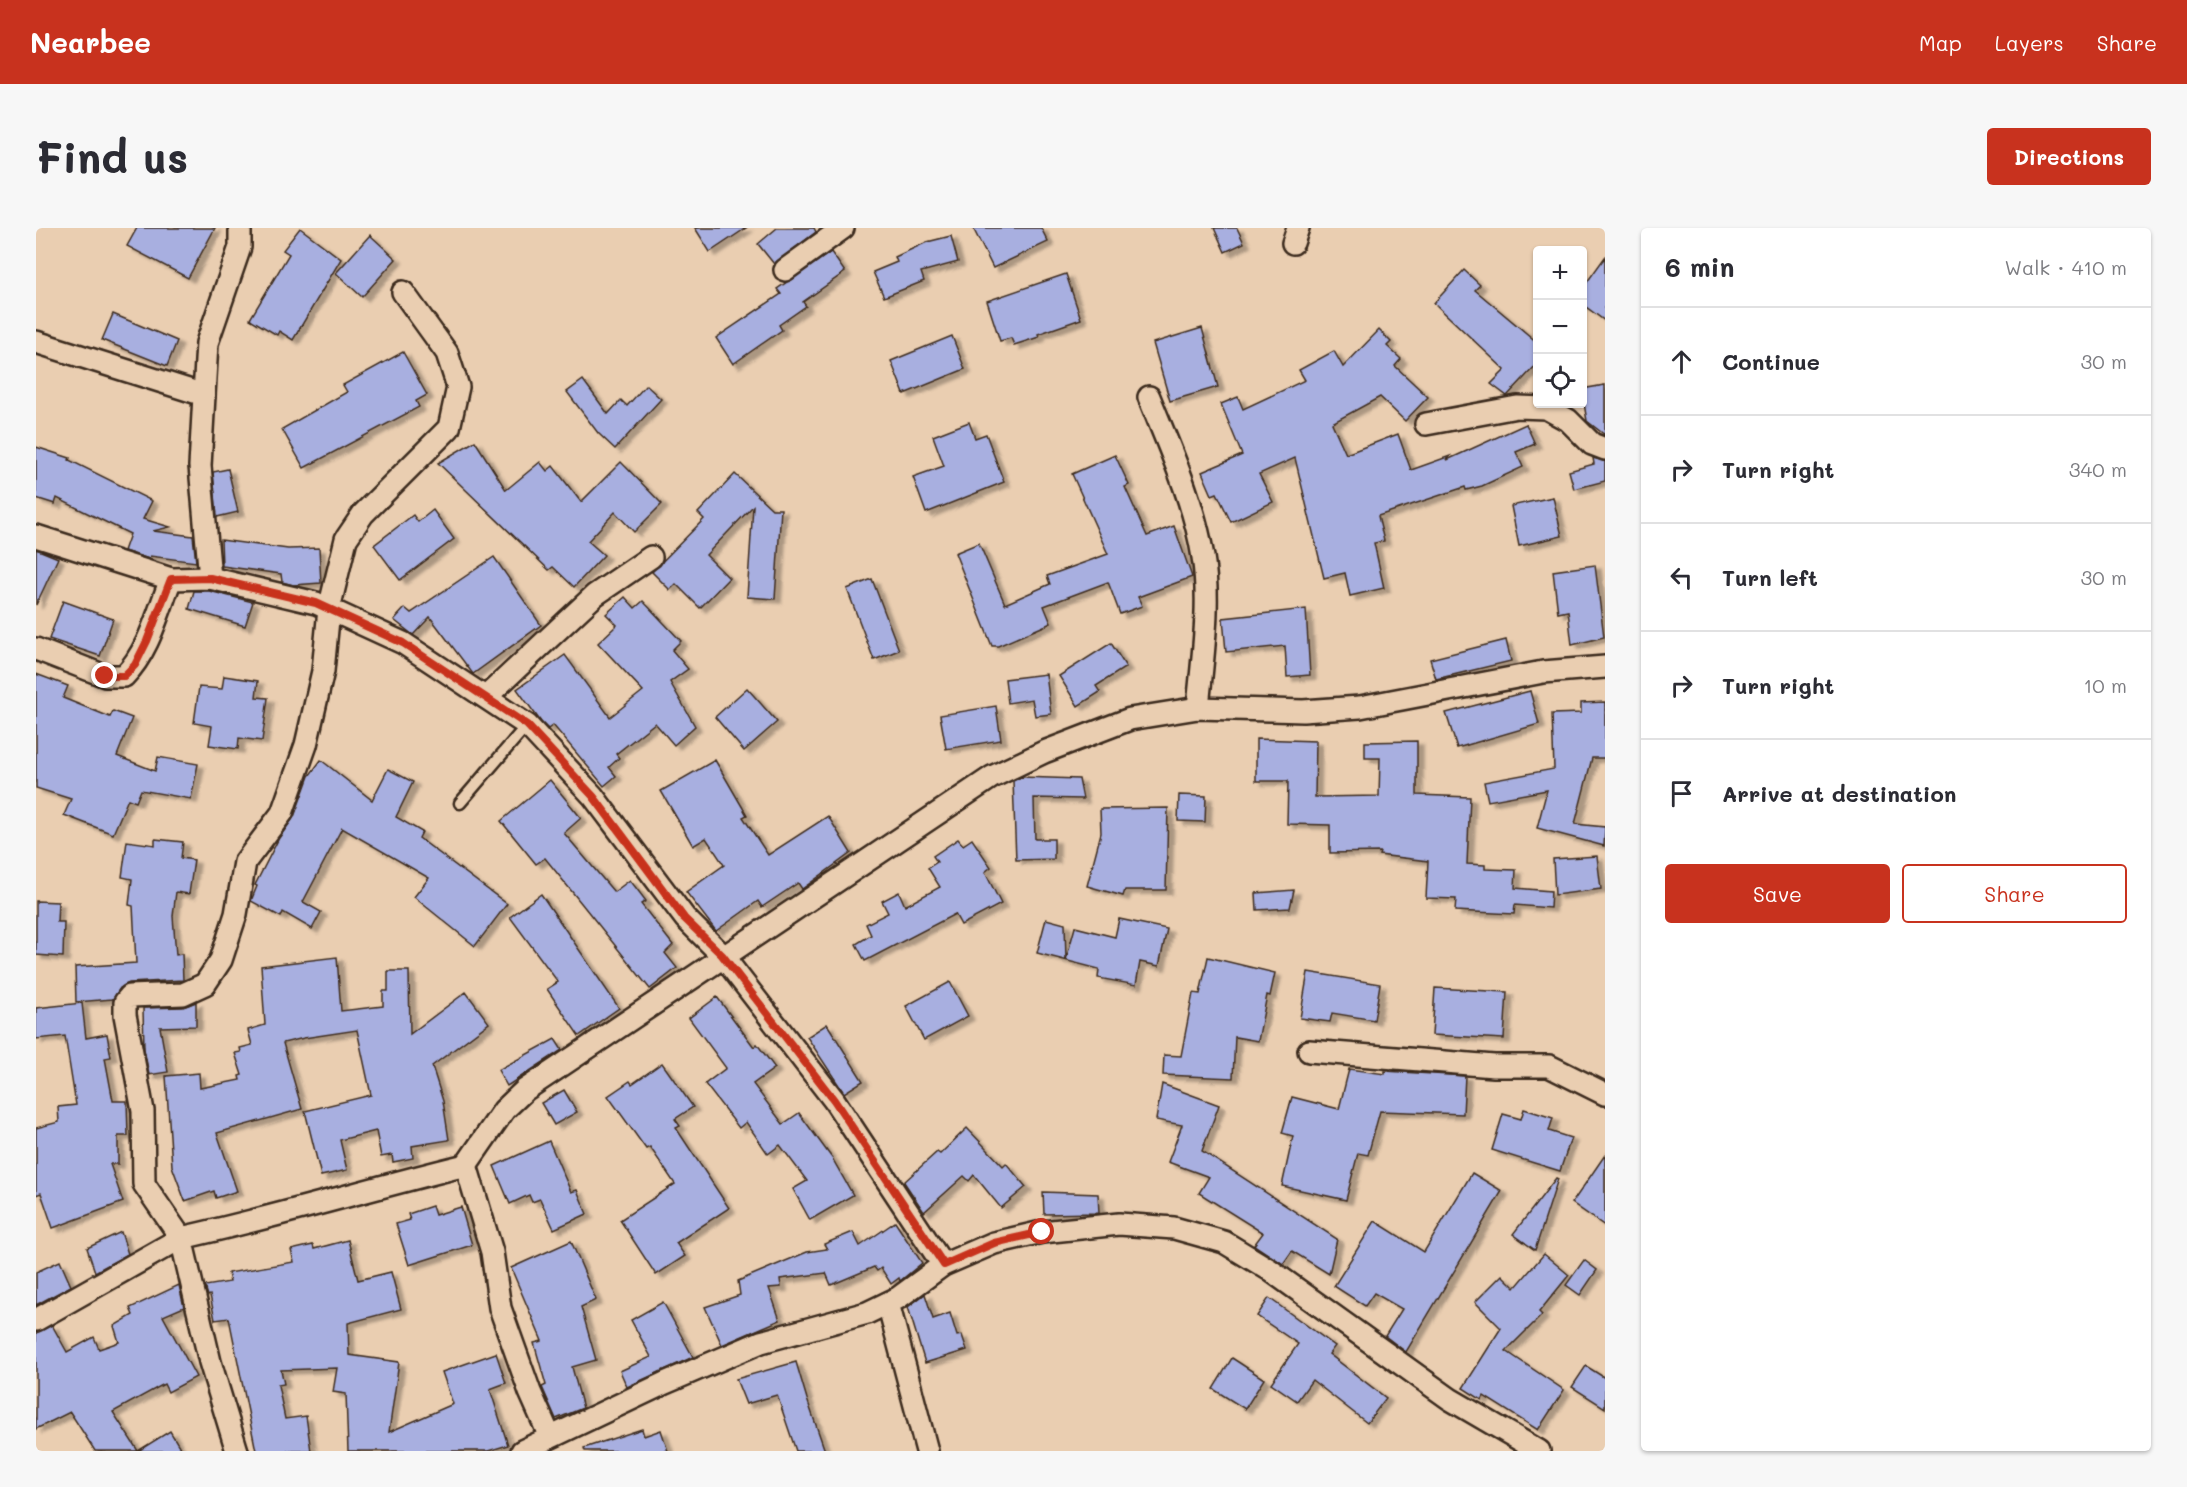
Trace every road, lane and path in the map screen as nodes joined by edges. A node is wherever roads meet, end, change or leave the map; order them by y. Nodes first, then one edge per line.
1 (240, 228) edge
2 (843, 228) edge
3 (785, 270) dead end
4 (403, 292) dead end
5 (36, 342) edge
6 (204, 395) junction
7 (1149, 397) dead end
8 (1426, 424) dead end
9 (1605, 449) edge
10 (36, 536) edge
11 (651, 557) dead end
12 (210, 578) junction
13 (171, 579) junction
14 (329, 609) junction
15 (36, 650) edge
16 (1605, 667) edge
17 (486, 697) junction
18 (1198, 708) junction
19 (527, 725) junction
20 (460, 803) dead end
21 (722, 955) junction
22 (1309, 1051) dead end
23 (1605, 1094) edge
24 (466, 1165) junction
25 (181, 1238) junction
26 (944, 1265) junction
27 (888, 1303) junction
28 (36, 1320) edge
29 (550, 1437) junction
30 (232, 1449) edge
31 (522, 1451) edge
32 (927, 1451) edge
33 (1539, 1451) edge

1 - 6 street
2 - 3 street
4 - 14 street
5 - 6 street
6 - 12 street
7 - 18 street
8 - 9 street
10 - 13 street
11 - 17 street
12 - 13 street
12 - 14 street
13 - 15 street
14 - 17 street
14 - 25 street
16 - 18 street
17 - 19 street
18 - 21 street
19 - 20 lane
19 - 21 street
21 - 24 street
21 - 26 street
22 - 23 street
24 - 25 street
24 - 29 street
25 - 28 street
25 - 30 street
26 - 27 street
26 - 33 street
27 - 29 street
27 - 32 street
29 - 31 street

